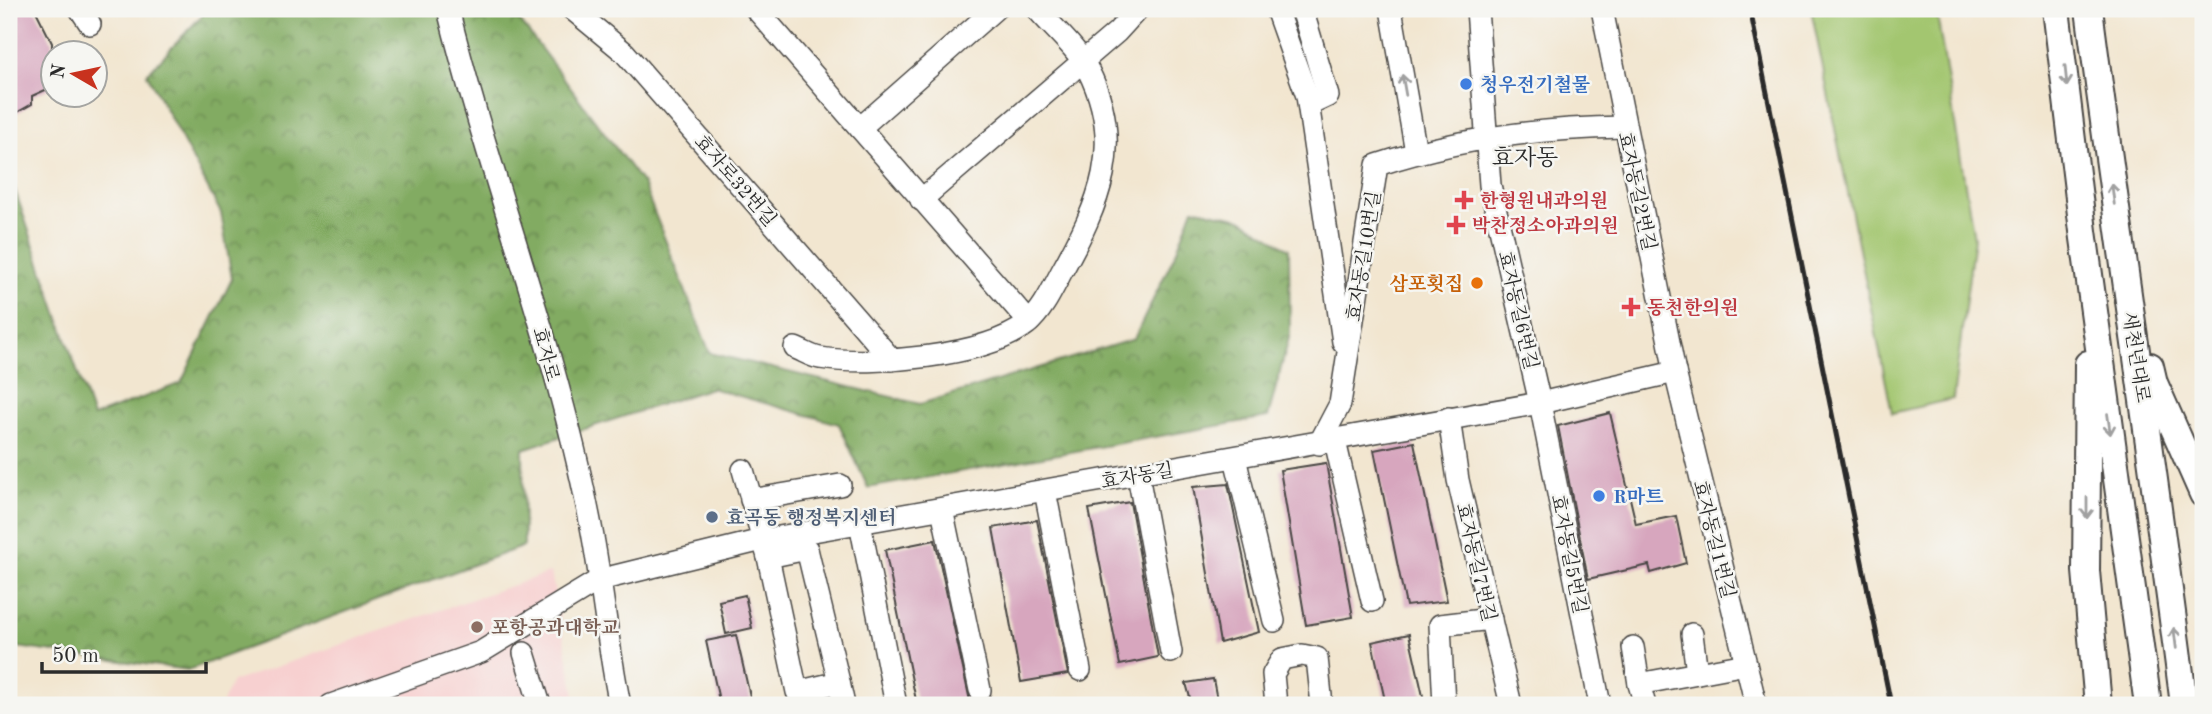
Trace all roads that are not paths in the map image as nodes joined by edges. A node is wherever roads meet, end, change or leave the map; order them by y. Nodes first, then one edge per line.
1 (448, 9) edge
2 (572, 9) edge
3 (756, 9) edge
4 (995, 9) edge
5 (1037, 9) edge
6 (1138, 9) edge
7 (1276, 9) edge
8 (1302, 9) edge
9 (1391, 9) edge
10 (1477, 9) edge
11 (1602, 9) edge
12 (2056, 9) edge
13 (2089, 9) edge
14 (1082, 62) junction
15 (1309, 105) junction
16 (1625, 127) junction
17 (860, 128) junction
18 (1489, 136) junction
19 (1416, 152) junction
20 (921, 200) junction
21 (2119, 242) junction
22 (2088, 268) junction
23 (1029, 322) junction
24 (796, 348) dead end
25 (892, 360) junction
26 (1346, 368) junction
27 (1675, 372) junction
28 (1540, 403) junction
29 (1448, 418) junction
30 (1327, 442) junction
31 (1235, 458) junction
32 (743, 470) dead end
33 (1138, 475) junction
34 (840, 485) dead end
35 (1045, 491) junction
36 (2203, 494) edge
37 (751, 500) junction
38 (942, 509) junction
39 (860, 523) junction
40 (765, 548) junction
41 (599, 580) junction
42 (1372, 601) dead end
43 (1491, 619) junction
44 (1274, 621) dead end
45 (1692, 634) dead end
46 (1633, 647) dead end
47 (1171, 652) dead end
48 (523, 653) dead end
49 (1746, 664) junction
50 (1080, 670) dead end
51 (1697, 673) junction
52 (839, 682) junction
53 (980, 690) dead end
54 (1642, 695) edge
55 (331, 705) edge
56 (540, 705) edge
57 (620, 705) edge
58 (844, 705) edge
59 (896, 705) edge
60 (1276, 705) edge
61 (1322, 705) edge
62 (1444, 705) edge
63 (1511, 705) edge
64 (1600, 705) edge
65 (1756, 705) edge
66 (2098, 705) edge
67 (2148, 705) edge
68 (2184, 705) edge

1 - 41 street, 효자로
2 - 25 street, 효자로32번길
3 - 17 street
4 - 17 street
5 - 14 street
6 - 14 street
7 - 15 street
8 - 15 street
19 -> 9 street
10 - 18 street, 효자동길6번길
11 - 16 street, 효자동길2번길
12 -> 22 main road, 새천년대로
21 -> 13 main road, 새천년대로
14 - 20 street
14 - 23 street
15 - 26 street
16 - 18 street
16 - 27 street, 효자동길2번길
17 - 20 street
18 - 19 street
18 - 28 street, 효자동길6번길
19 - 26 street, 효자동길10번길
20 - 23 street
21 - 36 main road
68 -> 21 main road, 새천년대로
22 -> 66 main road
22 -> 67 main road, 새천년대로
23 - 25 street
24 - 25 street
26 - 30 street, 효자동길10번길
27 - 28 street, 효자동길
27 - 49 street, 효자동길1번길
28 - 29 street, 효자동길
28 - 64 street, 효자동길5번길
29 - 30 street, 효자동길
29 - 43 street, 효자동길7번길
30 - 31 street, 효자동길
30 - 42 street
31 - 33 street, 효자동길
31 - 44 street
32 - 37 street
33 - 35 street, 효자동길
33 - 47 street
34 - 37 street
35 - 38 street, 효자동길
35 - 50 street
37 - 40 street
38 - 39 street, 효자동길
38 - 53 street
39 - 40 street, 효자동길
39 - 59 street
40 - 41 street, 효자동길
40 - 52 street
40 - 52 street
41 - 55 street, 효자동길
41 - 57 street, 효자로
43 - 62 street
43 - 63 street, 효자동길7번길
45 - 51 street
46 - 54 street
48 - 56 street
49 - 51 street
49 - 65 street, 효자동길1번길
51 - 54 street
52 - 58 street
60 - 61 street

